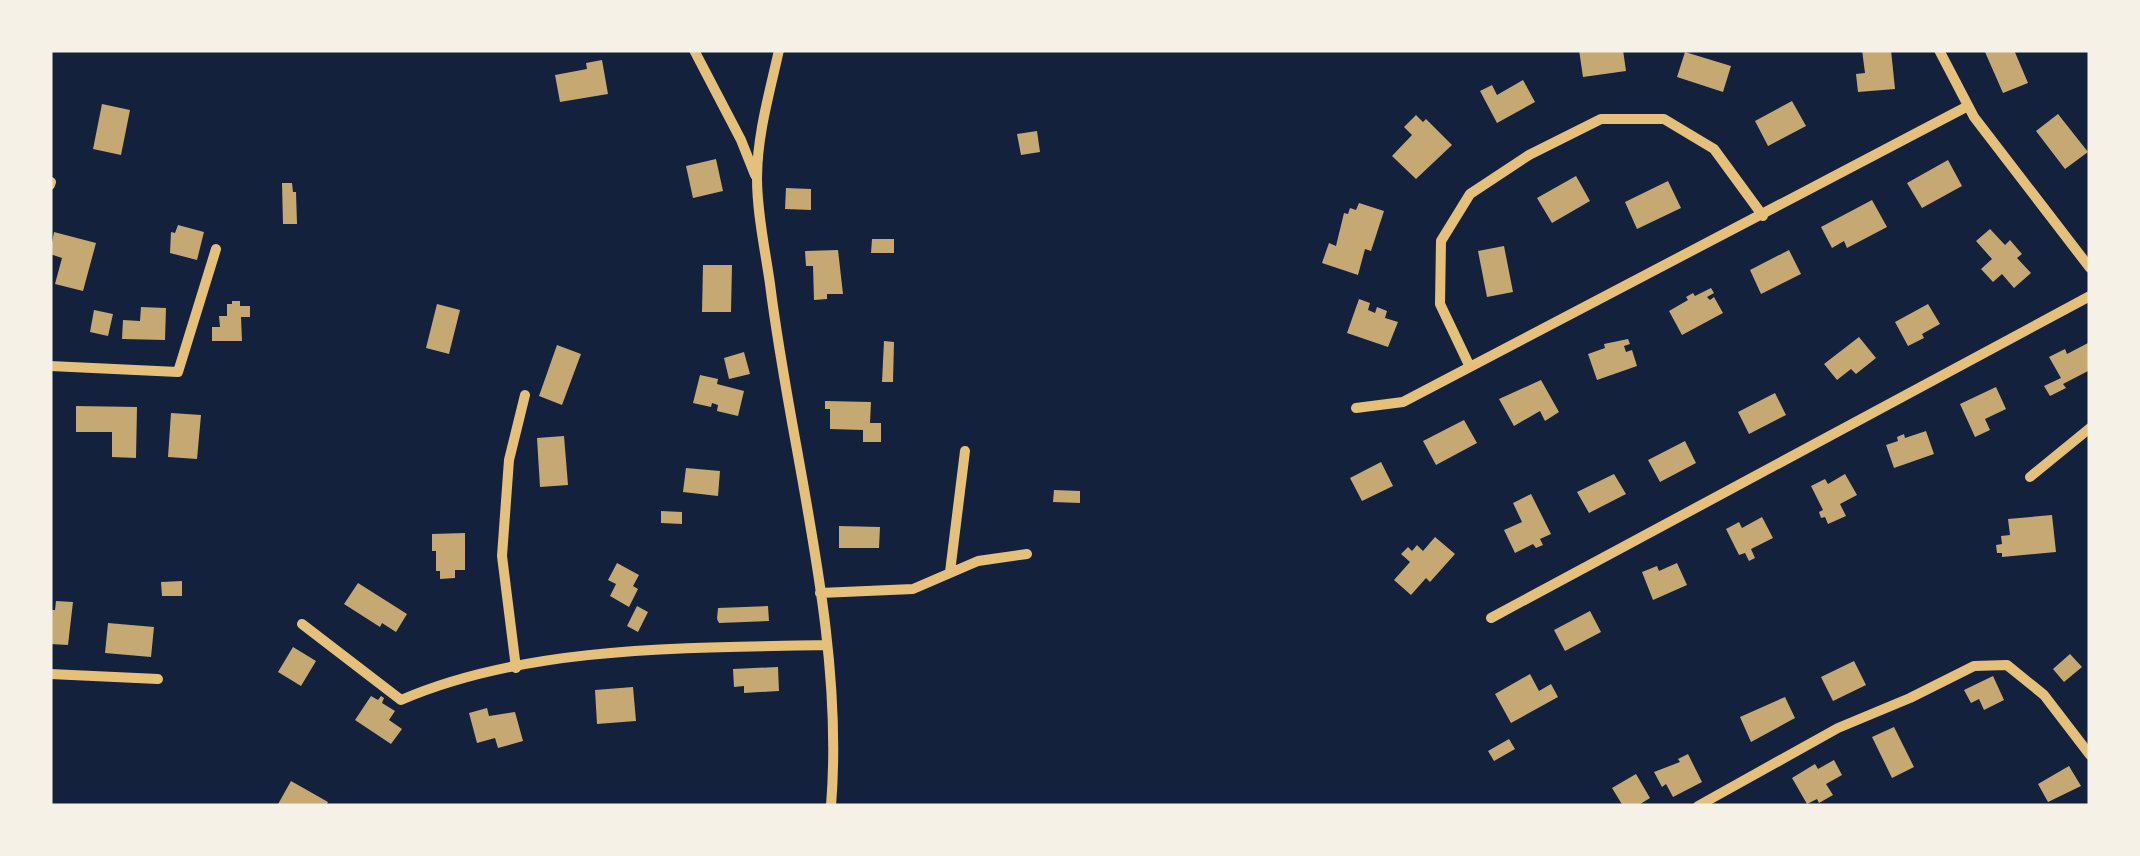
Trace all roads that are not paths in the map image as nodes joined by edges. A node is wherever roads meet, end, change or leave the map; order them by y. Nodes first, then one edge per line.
1 (694, 50) edge
2 (779, 50) edge
3 (1940, 50) edge
4 (1968, 106) junction
5 (757, 180) junction
6 (1763, 216) junction
7 (216, 249) dead end
8 (2090, 268) edge
9 (2090, 296) edge
10 (50, 366) edge
11 (1470, 367) junction
12 (525, 396) dead end
13 (1356, 408) dead end
14 (2090, 428) edge
15 (966, 452) dead end
16 (2030, 477) dead end
17 (1026, 554) dead end
18 (950, 572) junction
19 (820, 593) junction
20 (1491, 618) dead end
21 (302, 624) dead end
22 (825, 644) junction
23 (516, 668) junction
24 (50, 674) edge
25 (158, 679) dead end
26 (2090, 755) edge
27 (832, 806) edge
28 (1698, 806) edge

1 - 5 street
2 - 5 street
3 - 4 street
4 - 6 street
4 - 8 street
5 - 19 street
6 - 11 street
6 - 11 street
7 - 10 street
9 - 20 street
11 - 13 street
12 - 23 street
14 - 16 street
15 - 18 street
17 - 18 street
18 - 19 street
19 - 22 street
21 - 23 street
22 - 23 street
22 - 27 street
24 - 25 street
26 - 28 street

